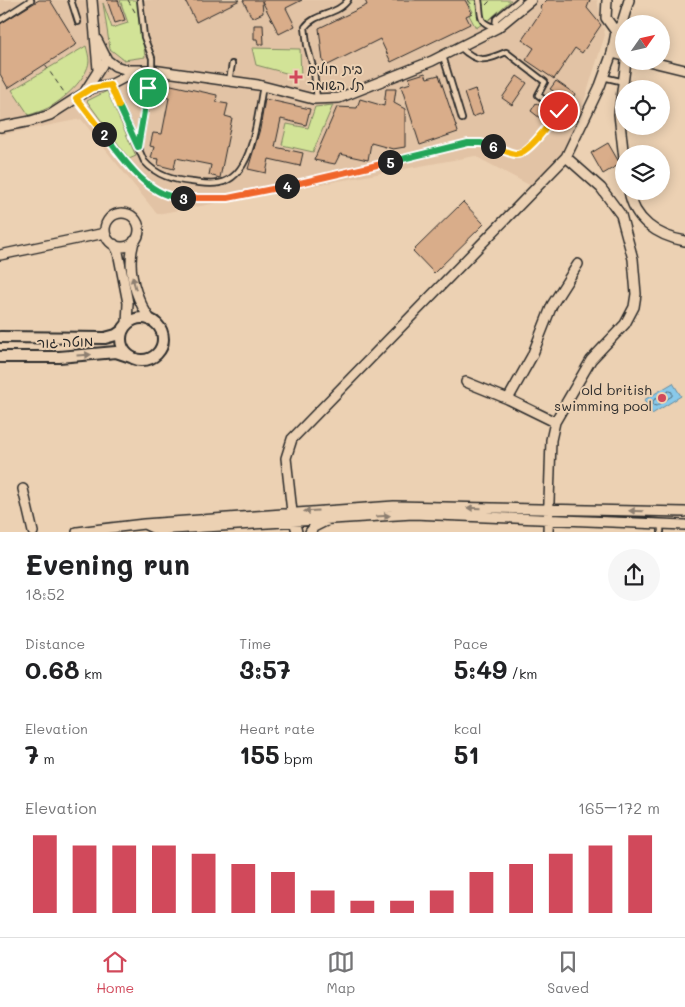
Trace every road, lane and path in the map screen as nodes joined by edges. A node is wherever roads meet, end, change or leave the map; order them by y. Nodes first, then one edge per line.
1 (31, 0) edge
2 (71, 0) edge
3 (92, 0) edge
4 (140, 0) edge
5 (348, 0) edge
6 (479, 0) edge
7 (519, 0) edge
8 (531, 0) edge
9 (607, 0) edge
10 (629, 0) edge
11 (624, 15) edge
12 (0, 20) edge
13 (78, 22) dead end
14 (494, 29) junction
15 (615, 31) edge
16 (615, 37) edge
17 (97, 40) junction
18 (460, 47) junction
19 (612, 53) junction
20 (615, 54) edge
21 (443, 56) junction
22 (232, 64) dead end
23 (45, 65) dead end
24 (114, 65) junction
25 (670, 66) edge
26 (142, 70) junction
27 (152, 70) junction
28 (625, 70) edge
29 (685, 70) edge
30 (98, 71) junction
31 (603, 77) junction
32 (620, 80) dead end
33 (229, 82) junction
34 (111, 84) junction
35 (263, 86) junction
36 (148, 88) dead end
37 (77, 97) junction
38 (317, 99) junction
39 (559, 111) junction
40 (566, 116) dead end
41 (462, 119) dead end
42 (0, 127) edge
43 (622, 145) edge
44 (138, 147) junction
45 (566, 157) junction
46 (632, 200) edge
47 (106, 233) junction
48 (685, 240) edge
49 (134, 242) junction
50 (114, 244) junction
51 (0, 255) edge
52 (578, 264) dead end
53 (151, 321) junction
54 (125, 328) junction
55 (0, 337) edge
56 (0, 357) edge
57 (131, 357) junction
58 (466, 382) dead end
59 (508, 398) junction
60 (555, 422) junction
61 (23, 490) dead end
62 (549, 510) junction
63 (685, 512) edge
64 (293, 517) junction
65 (329, 519) junction
66 (548, 520) junction
67 (685, 525) edge
68 (661, 528) edge
69 (33, 532) edge
70 (77, 532) edge
71 (296, 532) edge
72 (310, 532) edge
73 (548, 532) edge

1 - 12 lane
2 - 13 lane
3 - 17 street
4 - 27 lane
5 - 38 lane
6 - 14 lane
7 - 14 lane
8 - 14 street
9 - 15 street
10 - 11 street
14 - 18 street
16 - 19 street
17 - 24 street
17 - 30 street
18 - 21 street
18 - 39 lane
19 - 20 street
19 - 31 street
21 - 38 street
21 - 41 lane
22 - 33 lane
23 - 37 path
24 - 26 street
24 - 30 street
24 - 34 street
25 - 29 street
26 - 27 street
26 - 34 street
27 - 33 street
28 - 43 street
30 - 34 street
30 - 37 street
31 - 32 lane
31 - 45 street
33 - 35 street
34 - 37 street
34 - 44 lane
35 - 38 street
35 - 44 lane
36 - 44 lane
37 - 39 path
37 - 42 street
39 - 40 lane
45 - 60 street
45 - 64 street
46 - 48 street
47 - 49 street
47 - 50 street
47 - 51 street
49 - 50 street
53 -> 49 street
50 - 54 street
52 - 59 street
53 - 54 street, מוטה גור
53 - 57 street, מוטה גור
54 - 55 street, מוטה גור
54 - 57 street
56 -> 57 street, מוטה גור
58 - 59 street
59 - 60 street
60 - 62 street
61 - 69 street
63 -> 62 street
62 -> 64 street
62 - 66 street
64 - 65 street
64 - 70 street
64 - 71 street
65 -> 66 street
65 - 72 street
66 - 68 street
66 - 73 street
67 - 68 street

